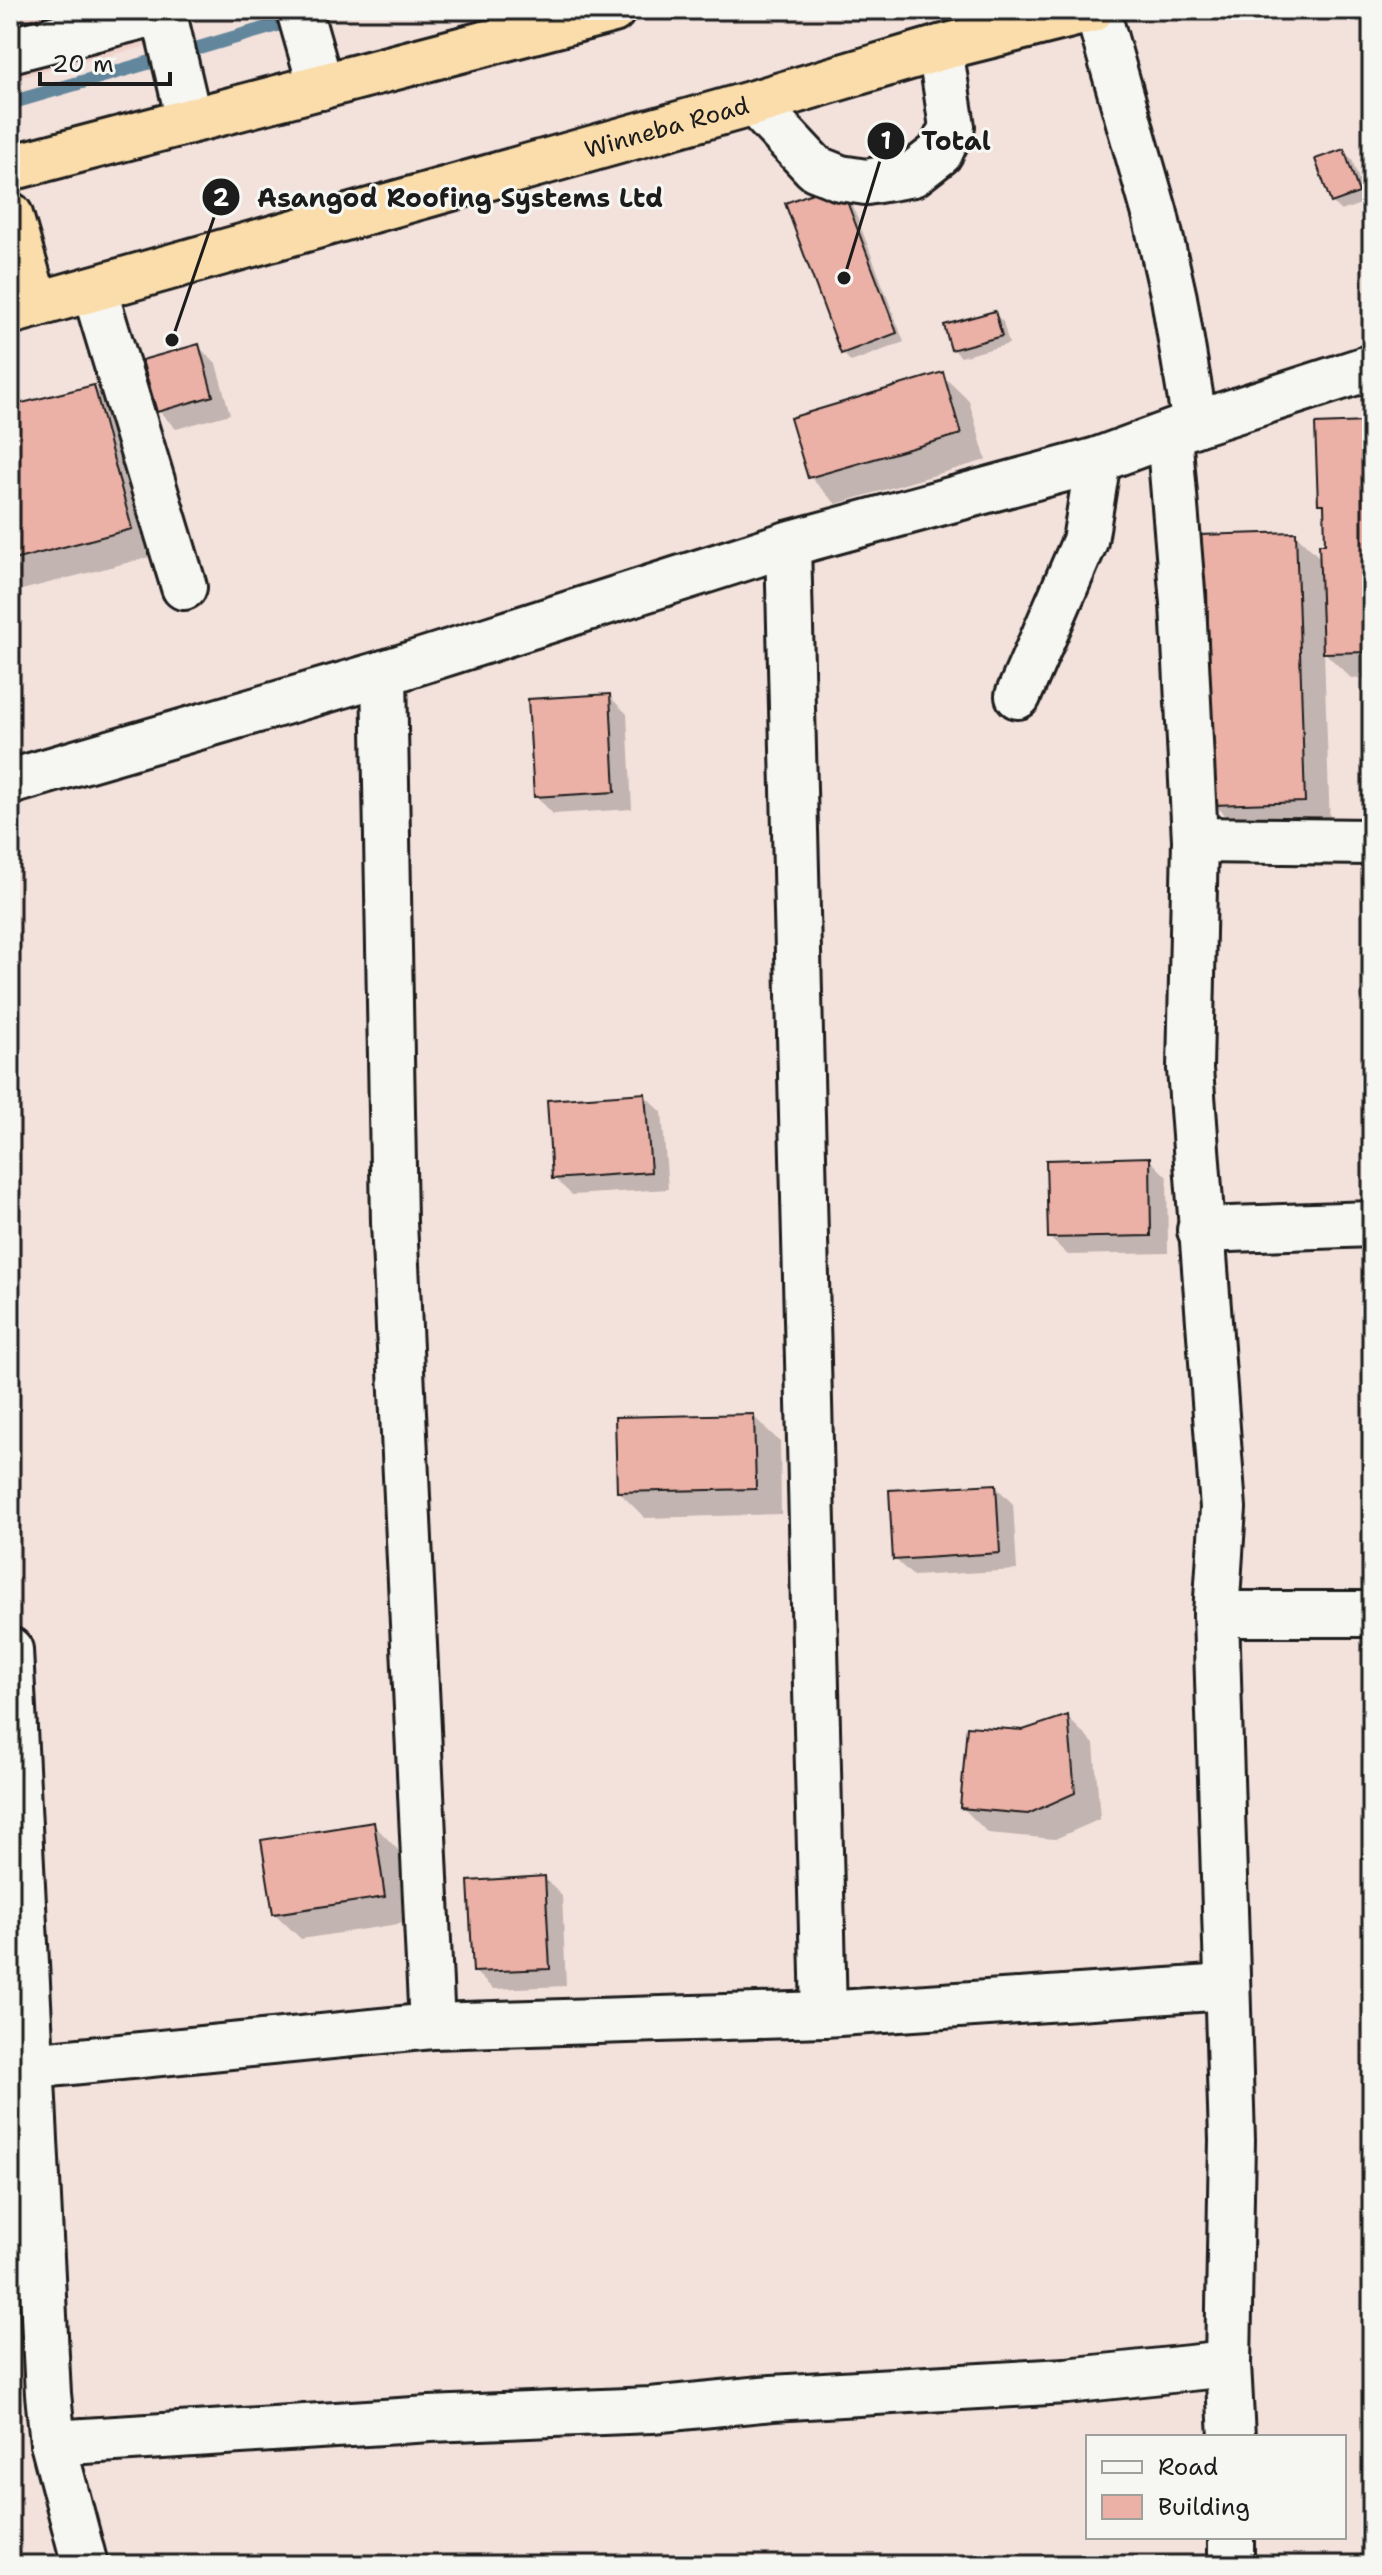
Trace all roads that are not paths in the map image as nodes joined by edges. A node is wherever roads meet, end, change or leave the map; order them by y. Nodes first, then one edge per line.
1 (163, 10) edge
2 (299, 10) edge
3 (613, 10) edge
4 (1094, 10) edge
5 (537, 20) edge
6 (940, 48) junction
7 (10, 50) edge
8 (321, 87) junction
9 (754, 103) junction
10 (189, 120) junction
11 (10, 168) edge
12 (10, 215) edge
13 (94, 289) junction
14 (23, 309) edge
15 (1372, 367) edge
16 (1182, 429) junction
17 (1098, 460) junction
18 (788, 544) junction
19 (184, 587) dead end
20 (384, 673) junction
21 (1018, 696) dead end
22 (10, 782) edge
23 (1195, 840) junction
24 (1372, 842) edge
25 (1372, 1224) edge
26 (1200, 1230) junction
27 (1216, 1614) junction
28 (1372, 1614) edge
29 (10, 1650) edge
30 (1227, 1987) junction
31 (824, 2014) junction
32 (432, 2026) junction
33 (30, 2066) junction
34 (1228, 2364) junction
35 (1232, 2435) edge
36 (53, 2443) junction
37 (1231, 2539) edge
38 (85, 2565) edge
39 (1231, 2565) edge

1 - 7 street
1 - 10 street
2 - 8 street
3 - 5 highway
4 - 6 highway, Winneba Road
4 - 16 street
5 - 8 highway
6 - 9 highway, Winneba Road
6 - 9 street
8 - 10 highway
9 - 13 highway, Winneba Road
10 - 11 highway
12 - 14 highway
13 - 14 highway, Winneba Road
13 - 19 street
15 - 16 street
16 - 17 street
16 - 23 street
17 - 18 street
17 - 21 street
18 - 20 street
18 - 31 street
20 - 22 street
20 - 32 street
23 - 24 street
23 - 26 street
25 - 26 street
26 - 27 street
27 - 28 street
27 - 30 street
29 - 33 street
30 - 31 street
30 - 34 street
31 - 32 street
32 - 33 street
33 - 36 street
34 - 35 street
34 - 36 street
36 - 38 street
37 - 39 street

